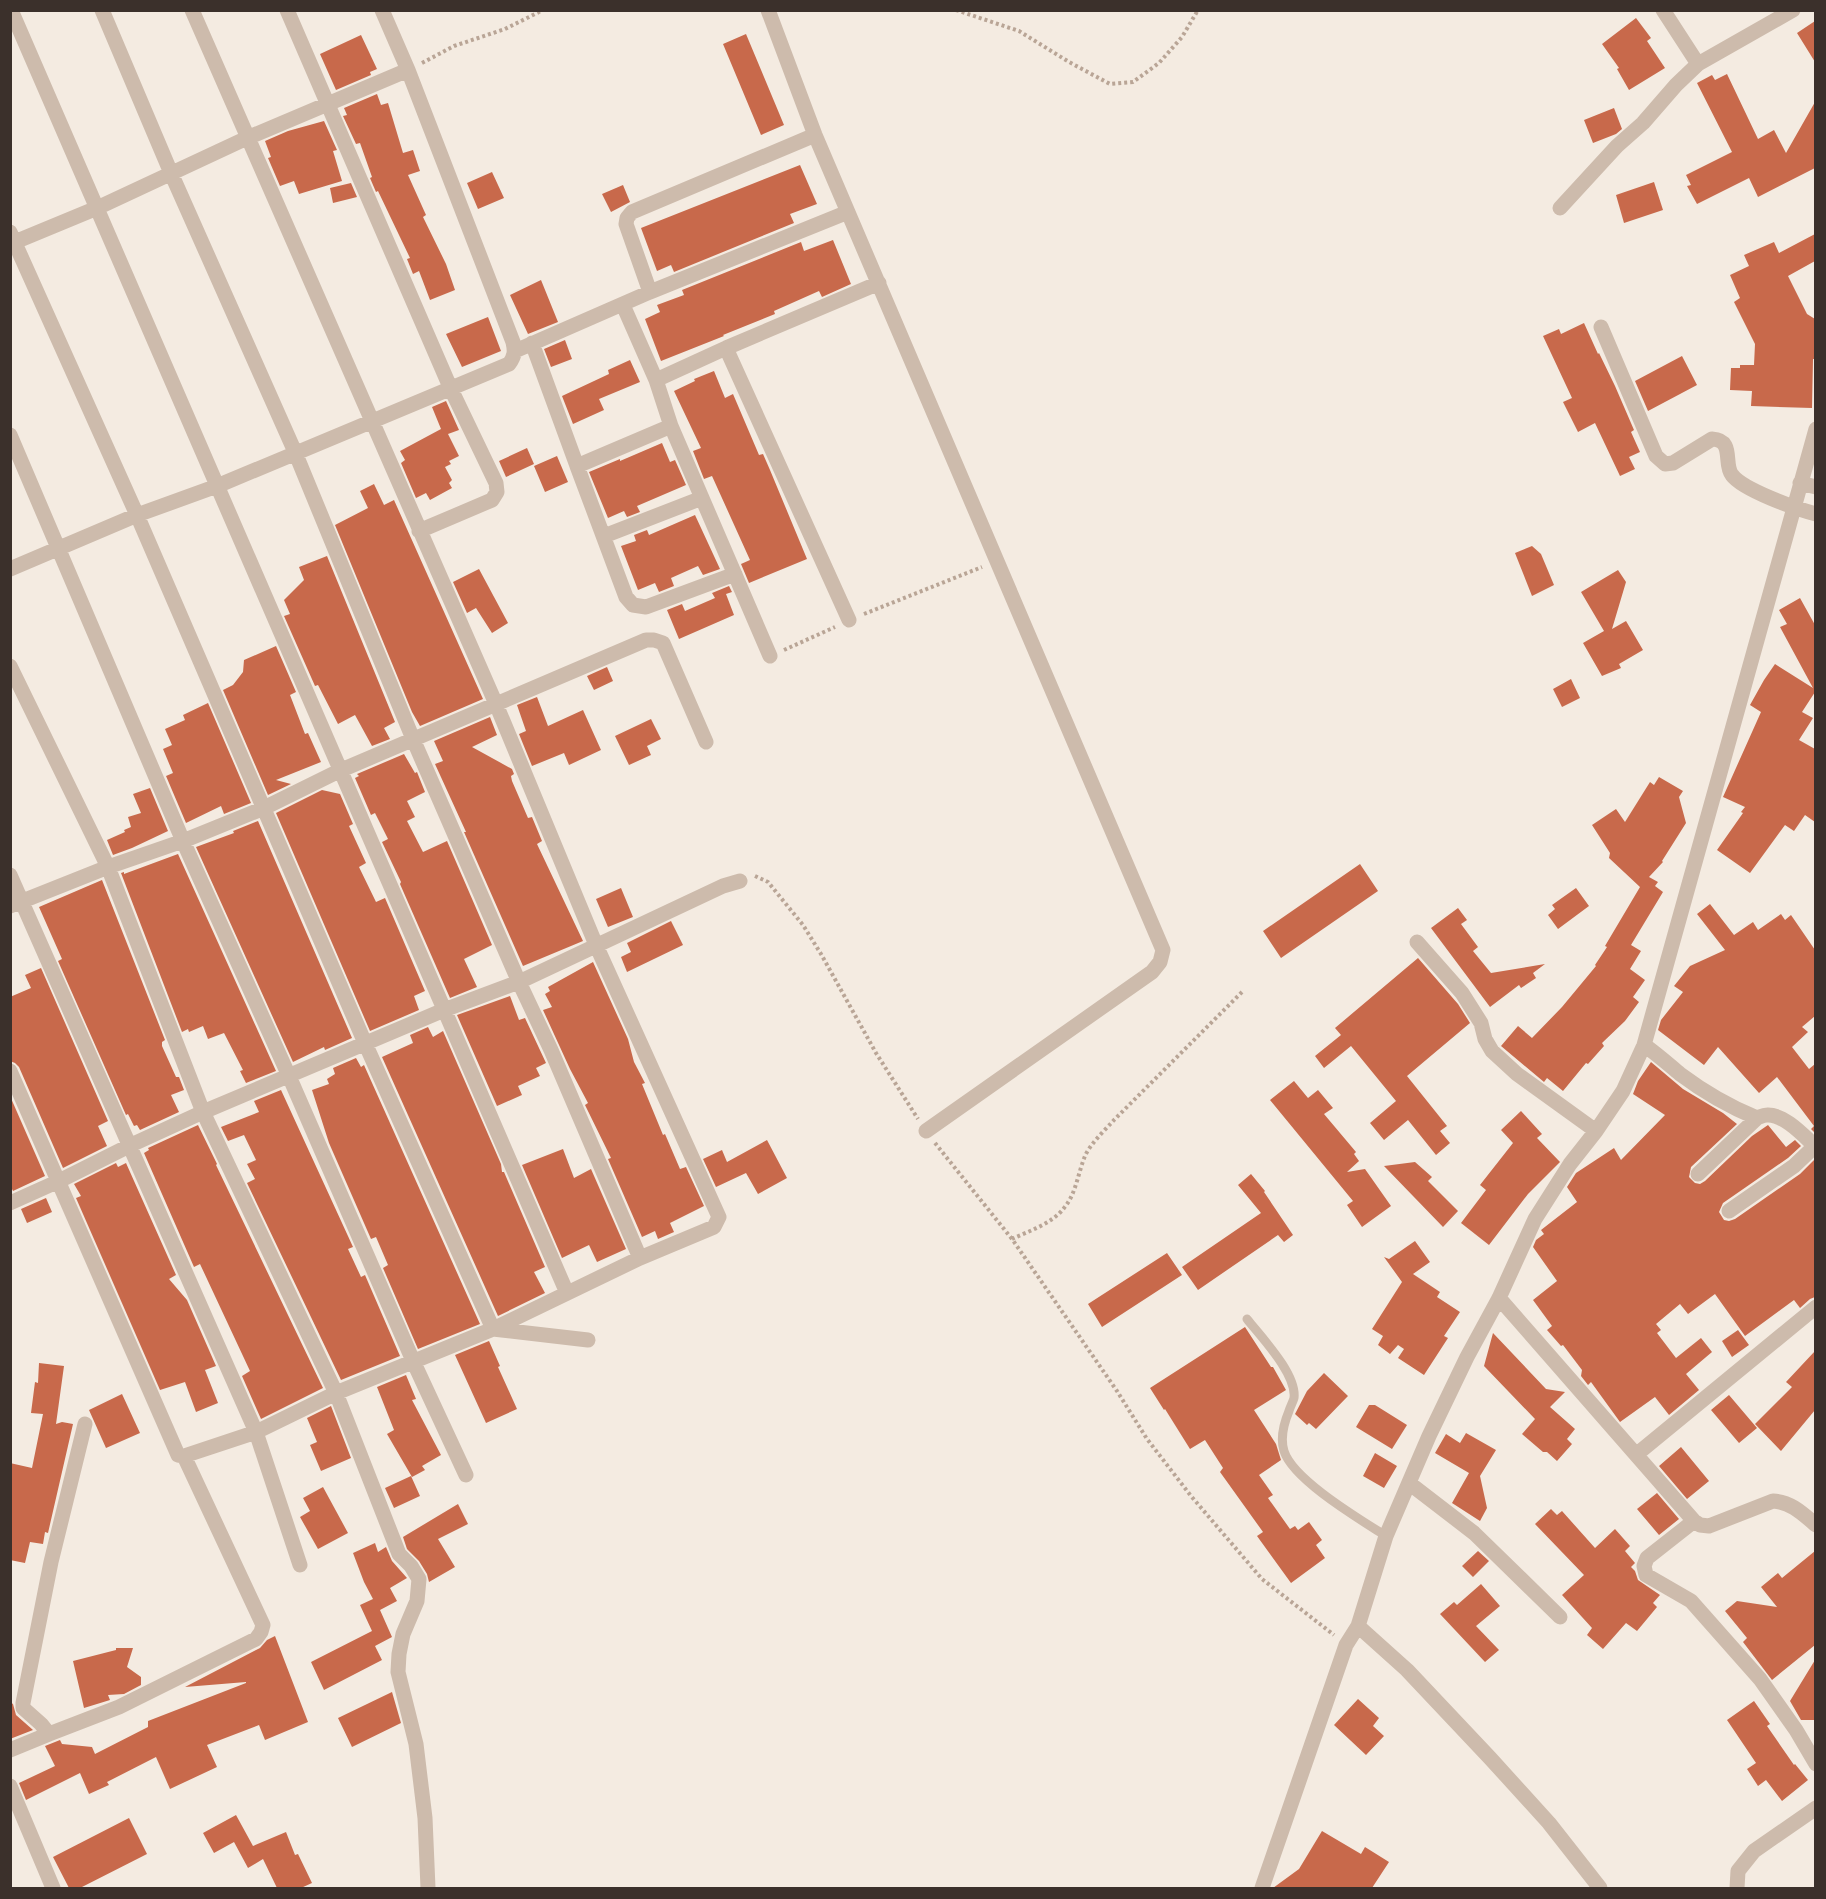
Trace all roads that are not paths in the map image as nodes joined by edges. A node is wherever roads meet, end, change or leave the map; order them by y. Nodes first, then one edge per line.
1 (11, 10) edge
2 (102, 10) edge
3 (192, 10) edge
4 (287, 10) edge
5 (382, 10) edge
6 (768, 10) edge
7 (1663, 10) edge
8 (1793, 10) edge
9 (1698, 64) junction
10 (408, 70) junction
11 (327, 105) junction
12 (815, 135) junction
13 (247, 138) junction
14 (171, 173) junction
15 (97, 208) junction
16 (1560, 208) dead end
17 (848, 212) junction
18 (12, 240) edge
19 (879, 283) junction
20 (650, 292) junction
21 (623, 305) junction
22 (1601, 327) dead end
23 (532, 344) junction
24 (726, 348) junction
25 (515, 351) junction
26 (656, 380) junction
27 (450, 387) junction
28 (371, 420) junction
29 (671, 426) junction
30 (1815, 429) edge
31 (10, 435) edge
32 (295, 452) junction
33 (577, 466) junction
34 (1800, 483) junction
35 (217, 486) junction
36 (1815, 487) edge
37 (702, 498) junction
38 (1794, 508) junction
39 (1815, 514) edge
40 (137, 515) junction
41 (419, 531) junction
42 (604, 536) junction
43 (59, 548) junction
44 (10, 569) edge
45 (735, 574) junction
46 (849, 620) road end
47 (770, 656) road end
48 (10, 666) edge
49 (496, 704) junction
50 (413, 739) junction
51 (706, 742) dead end
52 (339, 771) junction
53 (264, 808) junction
54 (183, 841) junction
55 (108, 867) junction
56 (10, 875) edge
57 (740, 881) dead end
58 (16, 903) edge
59 (1417, 942) dead end
60 (596, 945) junction
61 (519, 982) junction
62 (444, 1010) junction
63 (365, 1043) junction
64 (1644, 1045) junction
65 (10, 1071) edge
66 (289, 1076) junction
67 (203, 1112) junction
68 (1757, 1118) junction
69 (926, 1131) road end
70 (1596, 1131) junction
71 (131, 1145) junction
72 (1815, 1146) edge
73 (1698, 1174) dead end
74 (59, 1182) junction
75 (10, 1203) edge
76 (1729, 1211) dead end
77 (640, 1258) junction
78 (567, 1293) junction
79 (1499, 1298) junction
80 (1815, 1307) edge
81 (1247, 1320) dead end
82 (493, 1329) junction
83 (588, 1340) dead end
84 (414, 1363) junction
85 (336, 1393) junction
86 (85, 1424) dead end
87 (256, 1432) junction
88 (1637, 1454) junction
89 (184, 1456) junction
90 (465, 1475) dead end
91 (1409, 1483) junction
92 (1694, 1521) junction
93 (1815, 1525) edge
94 (1386, 1536) junction
95 (300, 1565) dead end
96 (1560, 1617) dead end
97 (1358, 1626) junction
98 (49, 1734) junction
99 (10, 1750) edge
100 (1815, 1764) edge
101 (10, 1786) edge
102 (1815, 1808) edge
103 (53, 1888) edge
104 (428, 1888) edge
105 (1262, 1888) edge
106 (1600, 1888) edge
107 (1737, 1888) edge

1 - 15 street
2 - 14 street
3 - 13 street
4 - 11 street
5 - 10 street
6 - 12 street
7 - 9 street
8 - 9 street
9 - 16 street
10 - 11 street
10 - 25 street
11 - 13 street
11 - 27 street
12 - 17 street
12 - 20 street
13 - 14 street
13 - 28 street
14 - 15 street
14 - 32 street
15 - 18 street
15 - 35 street
17 - 19 street
17 - 20 street
18 - 40 street
19 - 24 street
19 - 69 street
20 - 21 street
21 - 23 street
21 - 26 street
22 - 38 street
23 - 25 street
23 - 33 street
24 - 26 street
24 - 46 street
25 - 27 street
26 - 29 street
27 - 28 street
27 - 41 street
28 - 32 street
28 - 41 street
29 - 33 street
29 - 37 street
30 - 34 street
31 - 43 street
32 - 35 street
32 - 50 street
33 - 42 street
34 - 36 street
34 - 38 street
35 - 40 street
35 - 52 street
37 - 42 street
37 - 45 street
38 - 39 street
38 - 64 street
40 - 43 street
40 - 53 street
41 - 49 street
42 - 45 street
43 - 44 street
43 - 54 street
45 - 47 street
48 - 55 street
49 - 50 street
49 - 51 street
49 - 60 street
50 - 52 street
50 - 61 street
52 - 53 street
52 - 62 street
53 - 54 street
53 - 63 street
54 - 55 street
54 - 66 street
55 - 58 street
55 - 67 street
56 - 58 street
57 - 60 street
58 - 71 street
59 - 70 street
60 - 61 street
60 - 77 street
61 - 62 street
61 - 77 street
62 - 63 street
62 - 78 street
63 - 66 street
63 - 82 street
64 - 68 street
64 - 70 street
65 - 74 street
66 - 67 street
66 - 84 street
67 - 71 street
67 - 85 street
68 - 72 street
68 - 73 street
70 - 79 street
71 - 74 street
71 - 87 street
72 - 76 street
74 - 75 street
74 - 89 street
77 - 78 street
78 - 82 street
79 - 88 street
79 - 91 street
80 - 88 street
81 - 94 lane
82 - 83 street
82 - 84 street
84 - 85 street
84 - 90 street
85 - 87 street
85 - 104 street
86 - 98 street
87 - 89 street
87 - 95 street
88 - 92 street
89 - 98 street
91 - 94 street
91 - 96 street
92 - 93 street
92 - 100 street
94 - 97 street
97 - 105 street
97 - 106 street
98 - 99 street
101 - 103 street
102 - 107 street

